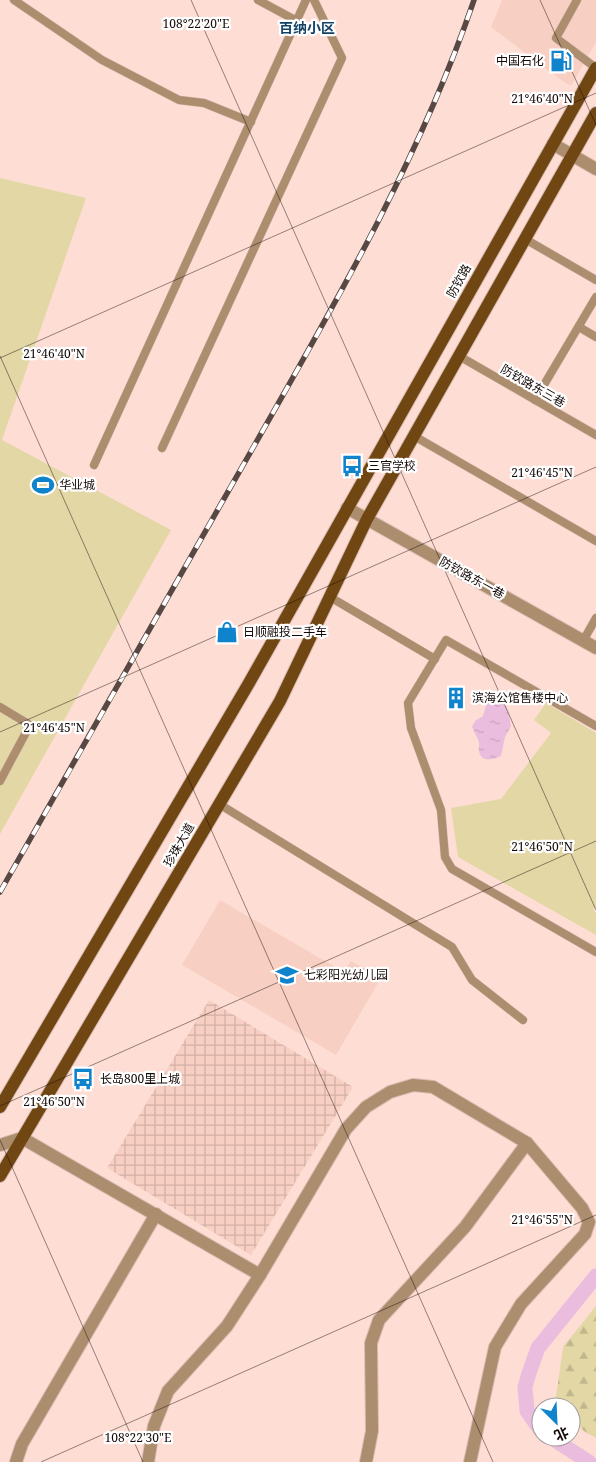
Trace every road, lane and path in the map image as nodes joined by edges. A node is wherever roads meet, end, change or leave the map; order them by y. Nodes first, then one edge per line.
1 (14, 0) edge
2 (258, 0) edge
3 (306, 0) edge
4 (314, 0) edge
5 (577, 0) edge
6 (297, 21) junction
7 (596, 68) edge
8 (596, 113) edge
9 (250, 122) junction
10 (553, 144) junction
11 (572, 155) junction
12 (596, 169) edge
13 (525, 239) junction
14 (596, 280) edge
15 (596, 297) edge
16 (579, 326) junction
17 (596, 337) edge
18 (459, 356) junction
19 (535, 400) junction
20 (596, 435) edge
21 (414, 436) junction
22 (162, 448) dead end
23 (94, 465) dead end
24 (347, 508) junction
25 (366, 519) junction
26 (596, 541) edge
27 (330, 597) junction
28 (596, 618) edge
29 (583, 641) junction
30 (596, 648) edge
31 (435, 659) junction
32 (0, 707) edge
33 (596, 726) edge
34 (0, 781) edge
35 (219, 804) junction
36 (596, 952) edge
37 (523, 1020) dead end
38 (0, 1107) edge
39 (22, 1138) junction
40 (527, 1143) junction
41 (0, 1144) edge
42 (0, 1176) edge
43 (156, 1214) junction
44 (260, 1274) junction
45 (16, 1462) edge
46 (148, 1462) edge
47 (366, 1462) edge
48 (470, 1462) edge

1 - 9 lane
2 - 6 lane
3 - 6 lane
4 - 22 lane
5 - 7 lane
6 - 9 lane
7 - 10 main road, 防钦路
8 - 11 main road
9 - 23 lane
10 - 11 street
10 - 24 main road, 防钦路
11 - 12 street
11 - 13 main road
13 - 14 lane
13 - 18 main road
15 - 16 lane
16 - 17 lane
16 - 19 lane
18 - 19 lane, 防钦路东三巷
18 - 21 main road
19 - 20 lane, 防钦路东三巷
21 - 25 main road
21 - 26 lane
24 - 25 street, 防钦路东一巷
24 - 38 main road, 珍珠大道
25 - 27 main road, 珍珠大道
25 - 29 street, 防钦路东一巷
27 - 31 lane
27 - 35 main road, 珍珠大道
28 - 29 lane
29 - 30 street, 防钦路东一巷
31 - 33 lane
31 - 36 lane
32 - 34 lane
35 - 37 lane
35 - 39 main road, 珍珠大道
39 - 41 street
39 - 42 main road, 珍珠大道
39 - 43 street
40 - 44 street
40 - 47 street
40 - 48 street
43 - 44 street
43 - 45 street
44 - 46 street

